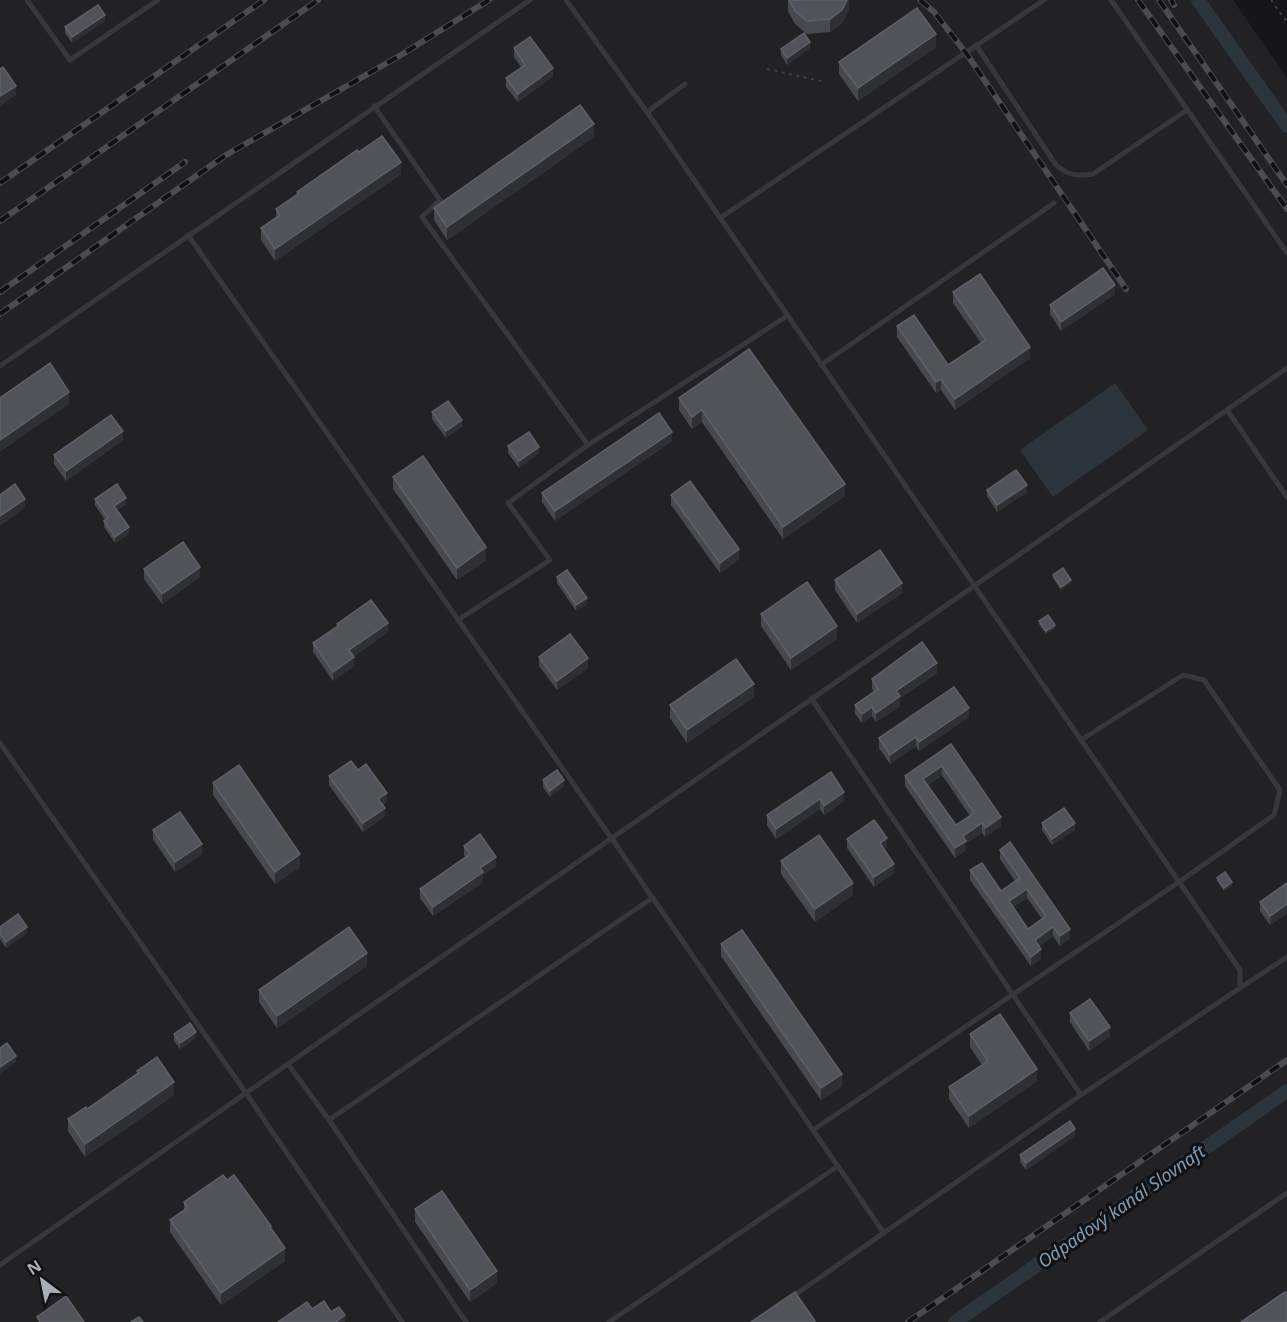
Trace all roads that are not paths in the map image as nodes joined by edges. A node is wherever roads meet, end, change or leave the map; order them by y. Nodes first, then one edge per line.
1 (27, 0) edge
2 (158, 0) edge
3 (530, 0) edge
4 (566, 0) edge
5 (1044, 0) edge
6 (1111, 0) edge
7 (976, 45) junction
8 (685, 84) dead end
9 (374, 106) junction
10 (1187, 110) junction
11 (647, 112) junction
12 (1054, 203) dead end
13 (720, 218) junction
14 (188, 235) junction
15 (1287, 253) edge
16 (787, 316) junction
17 (821, 365) junction
18 (0, 366) edge
19 (1287, 368) edge
20 (1227, 410) junction
21 (588, 445) junction
22 (1287, 497) edge
23 (973, 585) junction
24 (458, 620) junction
25 (812, 698) junction
26 (1081, 740) junction
27 (0, 743) edge
28 (612, 839) junction
29 (1179, 882) junction
30 (652, 898) junction
31 (1287, 957) edge
32 (1240, 988) junction
33 (1012, 995) junction
34 (288, 1064) junction
35 (246, 1092) junction
36 (1081, 1095) junction
37 (329, 1120) junction
38 (813, 1130) junction
39 (838, 1166) junction
40 (1287, 1193) edge
41 (884, 1233) junction
42 (0, 1265) edge
43 (784, 1303) edge
44 (402, 1322) edge
45 (466, 1322) edge
46 (609, 1322) edge
47 (1100, 1322) edge

1 - 2 lane
3 - 9 lane
4 - 11 lane
5 - 7 lane
6 - 10 lane
7 - 10 lane
7 - 13 lane
8 - 11 lane
9 - 14 lane
9 - 21 lane
10 - 15 lane
11 - 13 lane
12 - 17 lane
13 - 16 lane
14 - 18 lane
14 - 24 lane
16 - 17 lane
16 - 21 lane
17 - 23 lane
19 - 20 lane
20 - 22 lane
20 - 23 lane
21 - 24 lane
23 - 25 lane
23 - 26 lane
24 - 28 lane
25 - 28 lane
25 - 33 lane
26 - 29 lane
26 - 29 lane
27 - 35 lane
28 - 30 lane
28 - 34 lane
29 - 32 lane
29 - 33 lane
30 - 37 lane
30 - 38 lane
31 - 32 lane
32 - 36 lane
33 - 36 lane
33 - 38 lane
34 - 35 lane
34 - 37 lane
35 - 42 lane
35 - 44 lane
36 - 41 lane
37 - 45 lane
38 - 39 lane
39 - 41 lane
39 - 46 lane
40 - 47 lane
41 - 43 lane

